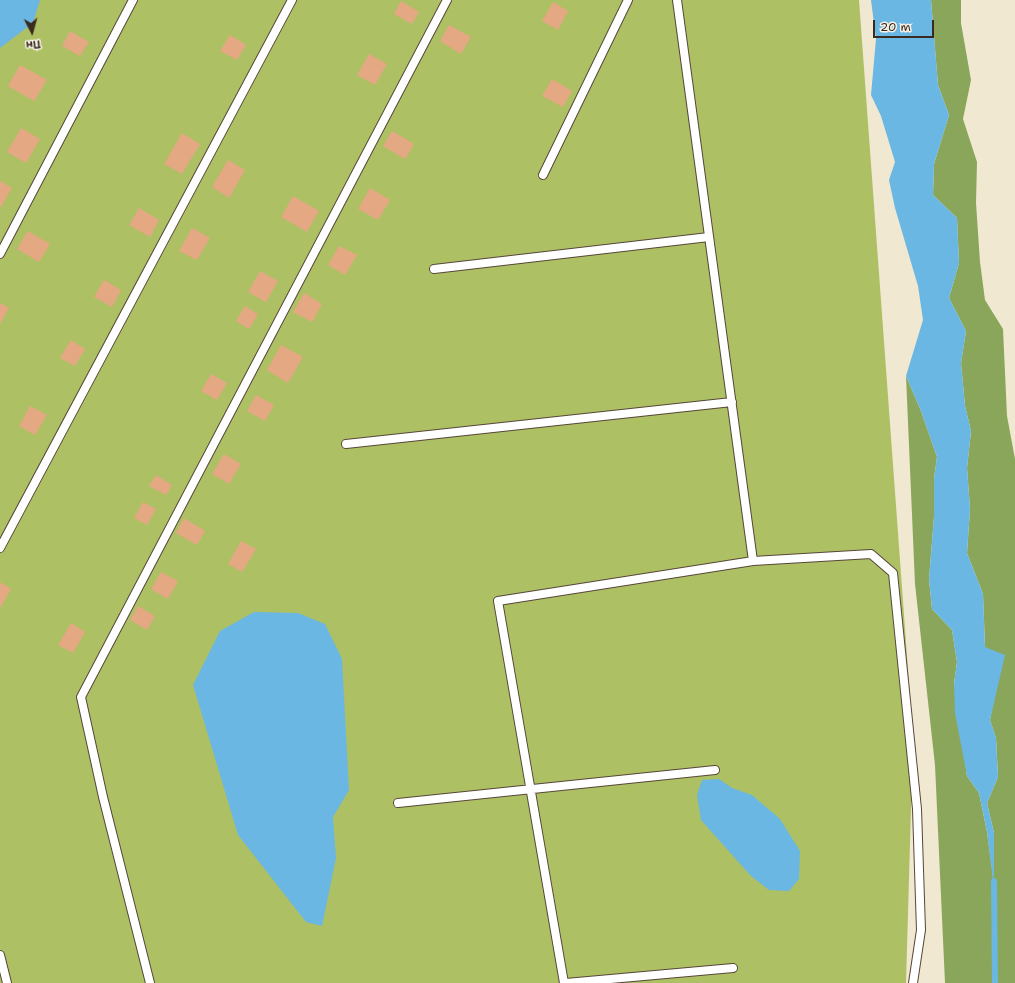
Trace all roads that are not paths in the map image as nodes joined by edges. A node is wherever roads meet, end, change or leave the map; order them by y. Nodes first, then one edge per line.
1 (132, 0) edge
2 (292, 0) edge
3 (447, 0) edge
4 (628, 0) edge
5 (677, 0) edge
6 (544, 175) dead end
7 (709, 237) junction
8 (0, 254) edge
9 (434, 269) dead end
10 (732, 402) junction
11 (346, 444) dead end
12 (0, 548) edge
13 (753, 561) junction
14 (715, 770) dead end
15 (531, 789) junction
16 (398, 803) dead end
17 (0, 955) edge
18 (733, 968) dead end
19 (7, 983) edge
20 (150, 983) edge
21 (565, 983) edge
22 (913, 983) edge

1 - 8 lane
2 - 12 lane
3 - 20 lane
4 - 6 lane
5 - 7 lane
7 - 9 lane
7 - 10 lane
10 - 11 lane
10 - 13 lane
13 - 15 lane
13 - 22 lane
14 - 15 lane
15 - 16 lane
15 - 21 lane
17 - 19 lane
18 - 21 lane

